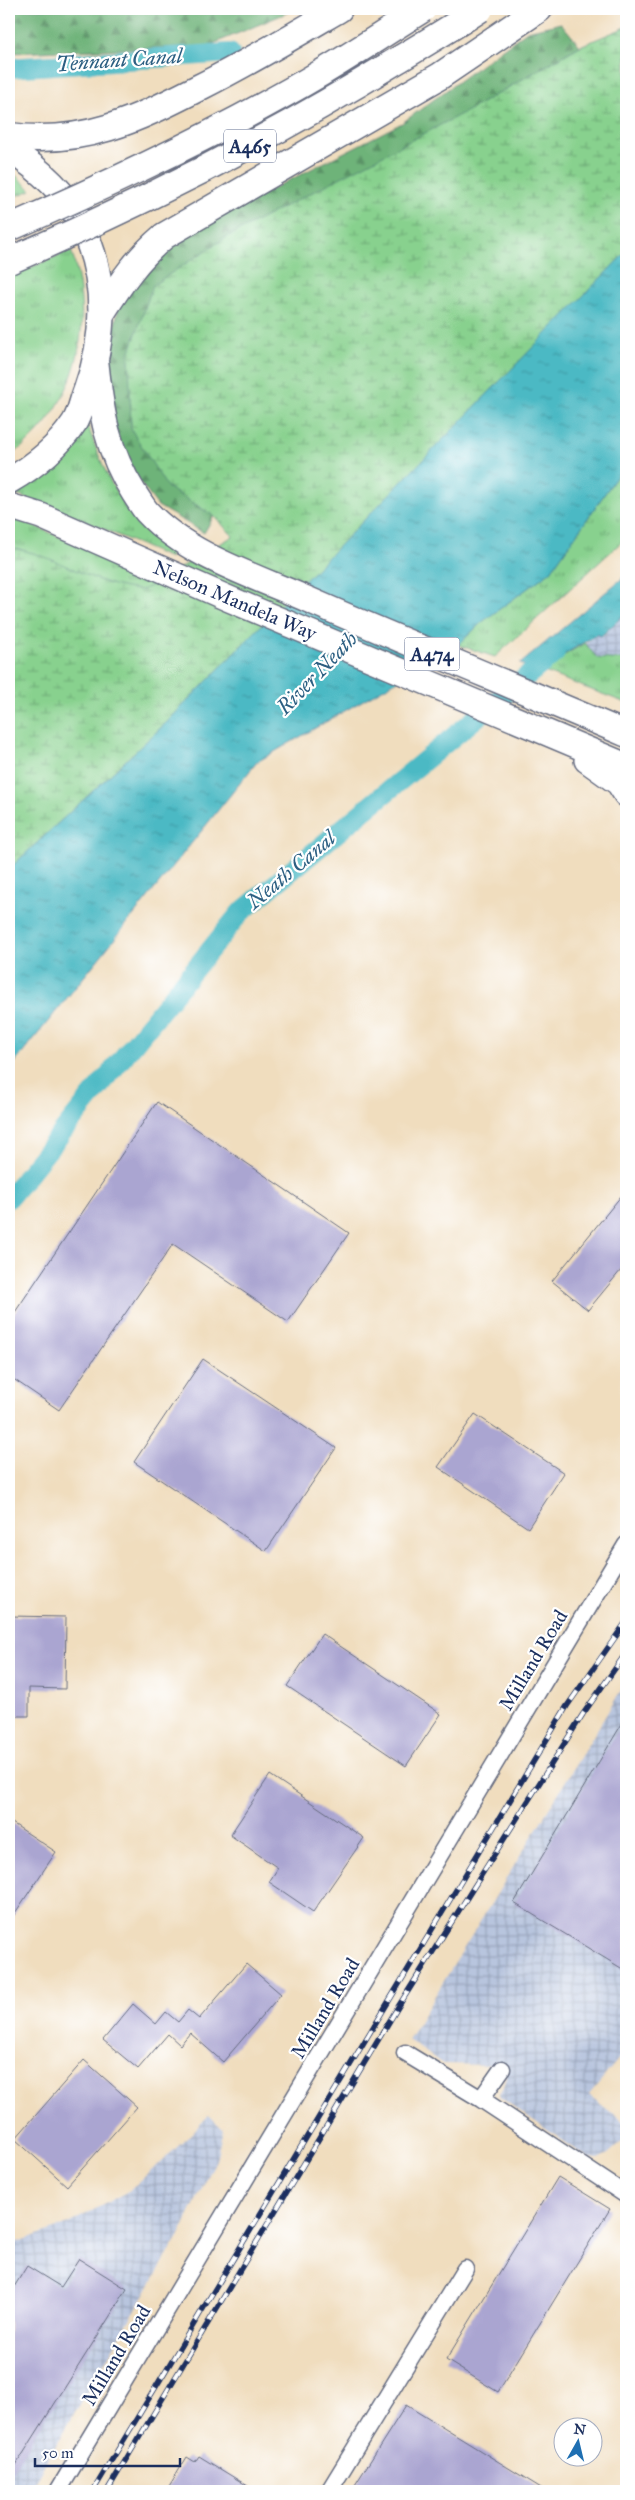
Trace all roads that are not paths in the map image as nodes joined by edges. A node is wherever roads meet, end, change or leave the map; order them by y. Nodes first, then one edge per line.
1 (339, 9) edge
2 (423, 9) edge
3 (480, 9) edge
4 (539, 9) edge
5 (9, 136) edge
6 (9, 149) edge
7 (9, 228) edge
8 (9, 261) edge
9 (102, 311) junction
10 (96, 364) junction
11 (9, 481) edge
12 (9, 506) edge
13 (585, 717) junction
14 (626, 718) edge
15 (542, 730) junction
16 (626, 734) edge
17 (626, 766) edge
18 (626, 794) edge
19 (626, 1545) edge
20 (405, 2053) dead end
21 (502, 2069) dead end
22 (481, 2099) junction
23 (624, 2188) edge
24 (465, 2269) dead end
25 (58, 2491) edge
26 (329, 2491) edge

1 - 5 highway
2 - 7 highway, A465, bridge
3 - 8 highway, A465, bridge
4 - 9 highway, A465
6 - 9 main road
9 - 10 main road
10 - 11 main road
10 - 13 main road, Nelson Mandela Way / A474
12 - 15 main road, Nelson Mandela Way / A474
13 - 14 main road
13 - 16 main road, Nelson Mandela Way / A474
15 - 17 main road, Nelson Mandela Way / A474
15 - 18 main road
19 - 25 street, Milland Road
20 - 22 street
21 - 22 street
22 - 23 street
24 - 26 street

